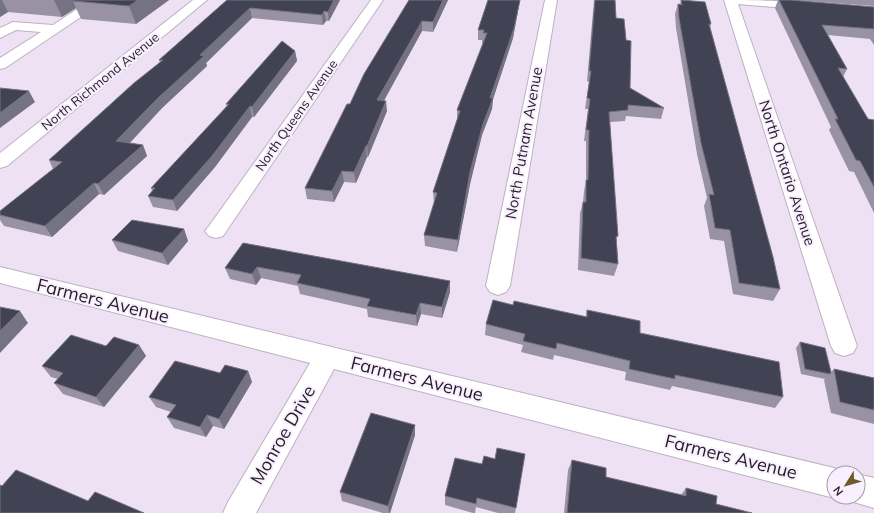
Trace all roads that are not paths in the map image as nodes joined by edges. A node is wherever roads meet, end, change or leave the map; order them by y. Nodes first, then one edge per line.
1 (100, 0) edge
2 (201, 0) edge
3 (377, 0) edge
4 (551, 0) edge
5 (730, 0) edge
6 (821, 7) edge
7 (56, 29) junction
8 (0, 34) edge
9 (0, 65) edge
10 (0, 162) edge
11 (216, 231) dead end
12 (0, 275) edge
13 (498, 286) dead end
14 (844, 346) dead end
15 (328, 357) junction
16 (826, 481) edge
17 (239, 513) edge

1 - 7 street
2 - 10 street, North Richmond Avenue
3 - 11 street, North Queens Avenue
4 - 13 street, North Putnam Avenue
5 - 6 street
5 - 14 street, North Ontario Avenue
7 - 8 street
7 - 9 street
12 - 15 street, Farmers Avenue
15 - 16 street, Farmers Avenue
15 - 17 street, Monroe Drive

